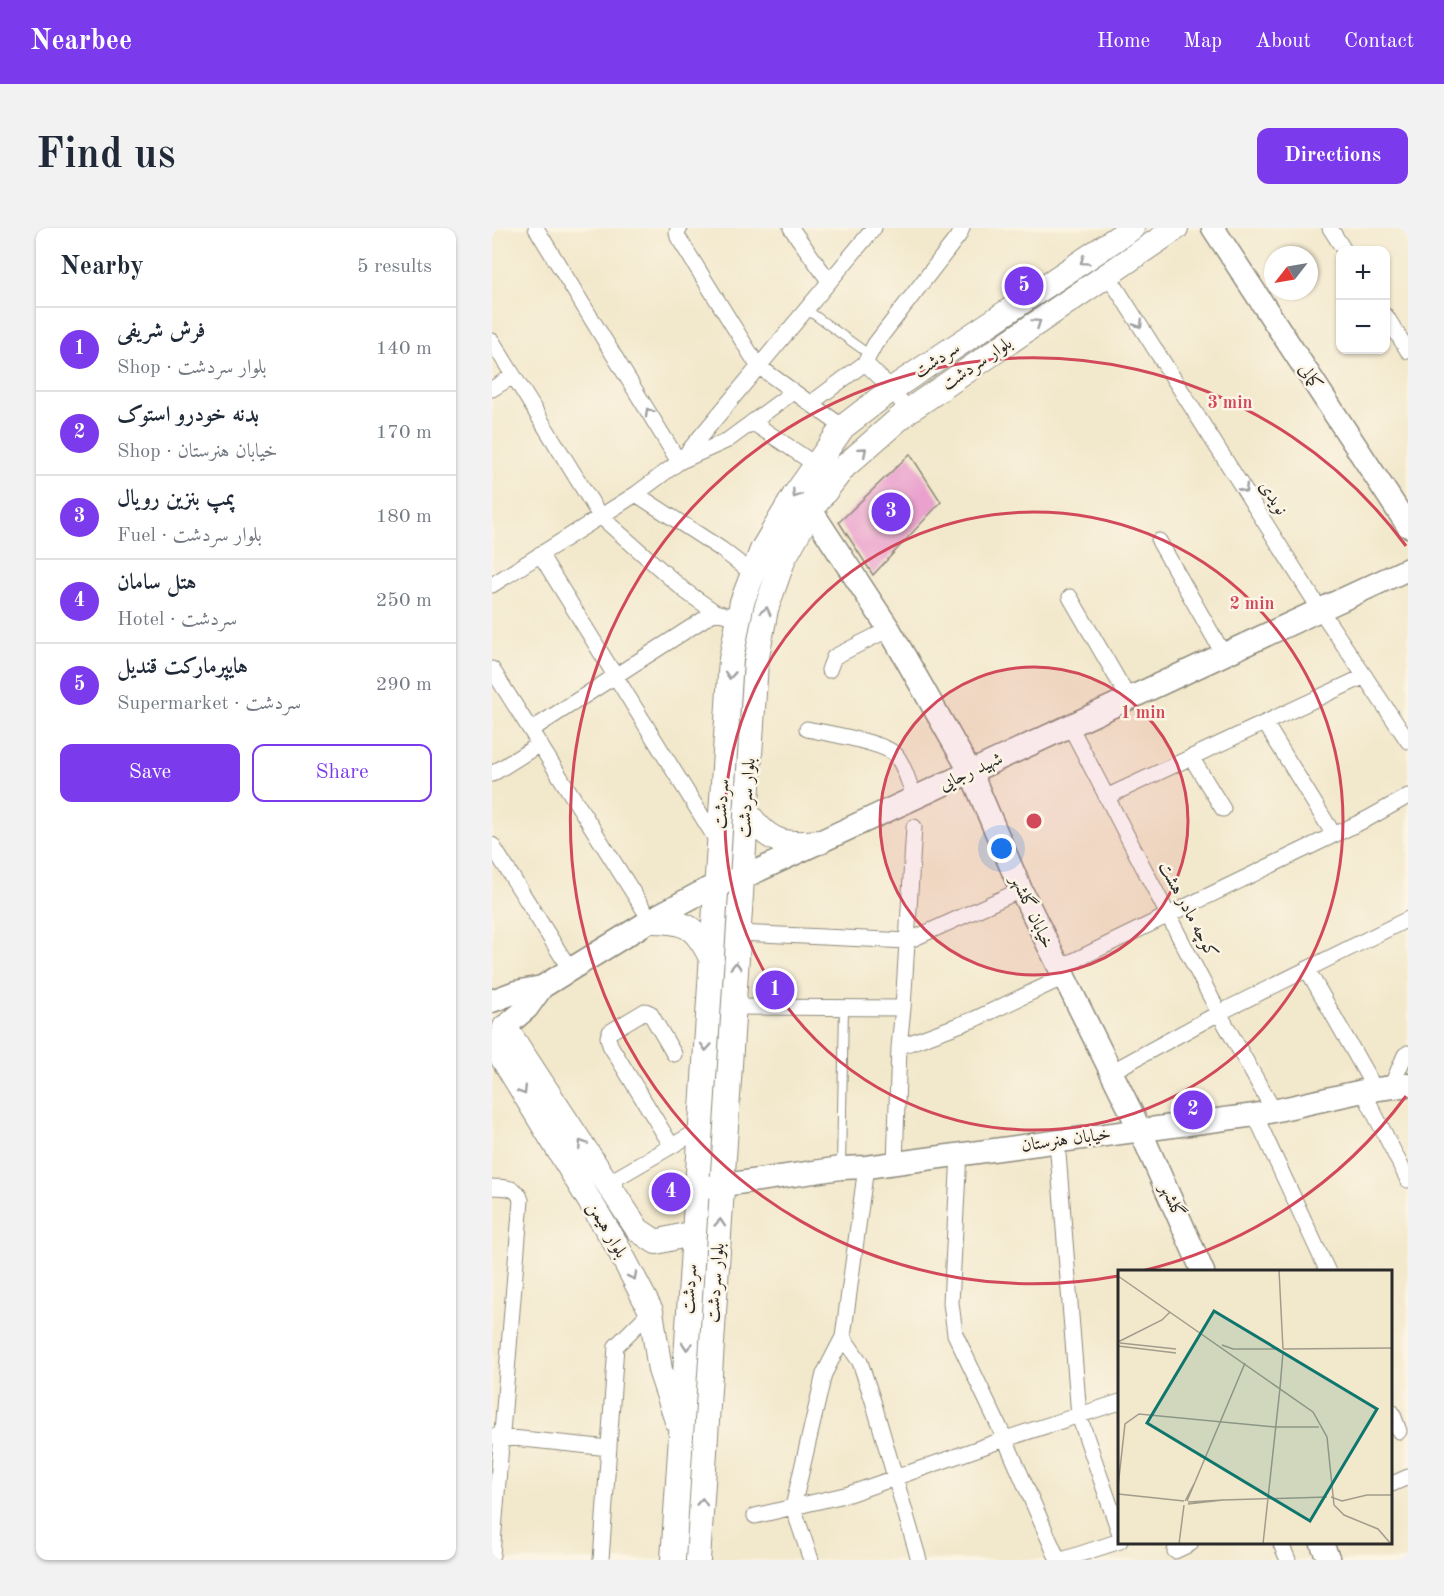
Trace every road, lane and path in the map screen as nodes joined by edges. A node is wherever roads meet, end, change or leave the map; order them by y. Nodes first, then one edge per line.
1 (536, 228) edge
2 (680, 228) edge
3 (791, 228) edge
4 (874, 228) edge
5 (962, 228) edge
6 (1132, 228) edge
7 (1176, 228) edge
8 (1214, 228) edge
9 (1330, 228) edge
10 (1341, 246) edge
11 (1108, 275) junction
12 (829, 281) junction
13 (806, 309) junction
14 (1390, 322) edge
15 (492, 340) edge
16 (1408, 351) edge
17 (868, 359) junction
18 (758, 366) junction
19 (513, 376) junction
20 (492, 389) edge
21 (892, 389) junction
22 (793, 392) junction
23 (810, 404) junction
24 (908, 411) junction
25 (752, 422) junction
26 (843, 427) junction
27 (680, 462) junction
28 (816, 465) junction
29 (636, 494) junction
30 (811, 510) junction
31 (600, 516) junction
32 (1408, 526) edge
33 (1159, 541) dead end
34 (540, 554) junction
35 (1408, 569) edge
36 (752, 573) junction
37 (494, 579) edge
38 (1070, 597) dead end
39 (1321, 610) junction
40 (715, 612) junction
41 (739, 618) junction
42 (889, 629) junction
43 (1224, 655) junction
44 (492, 669) edge
45 (829, 670) dead end
46 (615, 676) junction
47 (1365, 676) junction
48 (1130, 699) junction
49 (1265, 723) junction
50 (1070, 726) junction
51 (807, 729) dead end
52 (531, 730) junction
53 (1408, 741) edge
54 (540, 744) junction
55 (1191, 757) junction
56 (970, 773) junction
57 (492, 774) edge
58 (1106, 796) junction
59 (1408, 796) edge
60 (915, 798) junction
61 (1223, 809) dead end
62 (746, 811) junction
63 (914, 827) dead end
64 (1334, 835) junction
65 (820, 842) junction
66 (492, 844) edge
67 (719, 844) junction
68 (742, 878) junction
69 (717, 884) junction
70 (1021, 890) junction
71 (1168, 915) junction
72 (1408, 919) edge
73 (651, 921) junction
74 (737, 933) junction
75 (908, 941) junction
76 (712, 960) junction
77 (1307, 969) junction
78 (571, 971) junction
79 (1061, 973) junction
80 (542, 987) junction
81 (492, 1002) edge
82 (734, 1007) junction
83 (844, 1007) junction
84 (903, 1008) junction
85 (1219, 1012) junction
86 (496, 1034) edge
87 (898, 1047) junction
88 (1408, 1053) edge
89 (674, 1054) dead end
90 (1111, 1072) junction
91 (1384, 1088) edge
92 (1264, 1113) junction
93 (701, 1129) junction
94 (1140, 1130) junction
95 (1057, 1141) junction
96 (671, 1145) junction
97 (959, 1154) junction
98 (895, 1163) junction
99 (866, 1167) junction
100 (841, 1168) junction
101 (1408, 1180) edge
102 (608, 1183) junction
103 (722, 1186) junction
104 (492, 1187) edge
105 (697, 1189) junction
106 (694, 1233) junction
107 (1202, 1270) edge
108 (1327, 1270) edge
109 (651, 1311) junction
110 (843, 1337) junction
111 (1118, 1403) edge
112 (1393, 1415) edge
113 (1079, 1416) junction
114 (1399, 1434) edge
115 (681, 1435) junction
116 (496, 1436) edge
117 (1005, 1439) junction
118 (609, 1448) junction
119 (1408, 1477) edge
120 (894, 1478) junction
121 (1393, 1484) edge
122 (793, 1507) junction
123 (755, 1516) dead end
124 (1118, 1528) edge
125 (1118, 1542) edge
126 (1188, 1545) edge
127 (1281, 1545) edge
128 (1322, 1545) edge
129 (1175, 1551) dead end
130 (492, 1555) edge
131 (601, 1560) edge
132 (673, 1560) edge
133 (698, 1560) edge
134 (811, 1560) edge
135 (919, 1560) edge
136 (1060, 1560) edge
137 (1288, 1560) edge
138 (1329, 1560) edge

27 -> 1 street
2 - 18 street
3 - 12 street
4 - 12 street
5 - 17 street
6 -> 21 main road, سردشت
7 - 11 main road, بلوار سردشت
8 - 32 main road, کمالی
9 - 10 street
24 -> 11 main road, بلوار سردشت
11 -> 39 street, نویدی
12 - 13 street
13 - 17 lane
13 - 18 street
14 - 16 street
15 - 19 street
17 - 21 street
17 - 23 street
18 - 22 street
18 - 27 street
19 - 20 street
19 - 31 street
21 - 24 street
21 - 26 main road, سردشت
22 - 23 street
22 - 25 street
23 - 26 street
30 -> 24 main road, بلوار سردشت
25 - 27 street
25 - 28 street
26 - 28 main road, سردشت
27 - 29 street
28 -> 36 main road, سردشت
29 - 31 street
29 - 36 street
30 - 42 main road, خیابان گلشهر
62 -> 30 main road, بلوار سردشت
31 - 34 street
31 - 40 street
33 - 43 street
34 - 37 street
34 - 46 street
35 - 39 main road, شهید رجایی
36 - 41 main road, سردشت
38 - 48 street
39 - 43 main road, شهید رجایی
39 - 47 street, نویدی
40 - 41 street
40 - 46 street
41 -> 67 main road, سردشت
42 - 45 street
42 - 56 main road, خیابان گلشهر
43 - 48 main road, شهید رجایی
44 - 52 street
46 - 52 street
46 - 67 street
47 - 49 street
47 - 53 street, نویدی
48 - 50 main road, شهید رجایی
49 - 55 street
49 - 64 street
50 - 56 main road, شهید رجایی
50 - 58 street, کوچه مادر هشت
51 - 60 street
52 - 54 street
54 - 57 street
54 - 73 street
55 - 58 street
55 - 61 street
56 - 60 main road, شهید رجایی
56 - 70 main road, خیابان گلشهر
58 - 71 street, کوچه مادر هشت
59 - 64 street
60 - 65 main road, شهید رجایی
62 - 65 main road
62 - 68 main road, بلوار سردشت
63 - 75 street
64 - 71 street
65 - 68 main road, شهید رجایی
66 - 78 street
67 - 69 main road, سردشت
68 - 69 main road, شهید رجایی
68 - 74 main road, بلوار سردشت
69 - 73 main road, شهید رجایی
69 - 76 main road, سردشت
70 - 75 street
70 - 79 main road, خیابان گلشهر
71 - 79 street
71 - 85 street, کوچه مادر هشت
72 - 77 street
73 - 76 main road
73 - 78 main road, شهید رجایی
74 - 75 street
82 -> 74 main road, بلوار سردشت
75 - 84 street
76 -> 93 main road, سردشت
77 - 85 street
77 - 91 street
78 - 80 main road, شهید رجایی
79 - 87 street
79 - 90 main road, خیابان گلشهر
80 - 81 main road, شهید رجایی
80 - 86 main road, شهید رجایی
81 - 86 main road
82 - 83 street
82 - 103 main road, بلوار سردشت
83 - 84 street
83 - 100 lane
84 - 87 street
85 - 90 street
85 - 92 street, کوچه مادر هشت
102 -> 86 main road, بلوار هیمن
86 -> 109 main road, بلوار هیمن
87 - 98 street
88 - 91 street
89 - 96 street
90 - 94 main road, خیابان گلشهر
91 - 92 main road, خیابان هنرستان
91 - 101 street
92 - 94 main road, خیابان هنرستان
92 - 108 street, کوچه مادر هشت
93 - 96 street
93 - 105 main road, سردشت
94 - 95 main road, خیابان هنرستان
94 - 107 main road, گلشهر
95 - 97 main road, خیابان هنرستان
95 - 113 street
96 - 102 street
97 - 98 main road, خیابان هنرستان
97 - 117 street
98 - 99 main road, خیابان هنرستان
99 - 100 main road, خیابان هنرستان
99 - 110 street
100 - 103 main road, خیابان هنرستان
102 - 106 main road, بلوار هیمن
103 - 105 main road, خیابان هنرستان
133 -> 103 main road, بلوار سردشت
104 - 116 street
105 - 106 main road, سردشت
106 -> 115 main road, سردشت
109 - 115 main road, بلوار هیمن
109 - 118 street
110 - 120 street
110 - 122 street
111 - 113 street
112 - 114 street
113 - 117 street
113 - 124 street
115 - 132 main road, سردشت
116 - 118 street
116 - 130 street
117 - 120 street
117 - 136 street
118 - 131 street
119 - 121 street
120 - 122 street
120 - 135 street
122 - 123 street
122 - 134 street
125 - 136 street
126 - 129 street
127 - 137 street
128 - 138 main road

